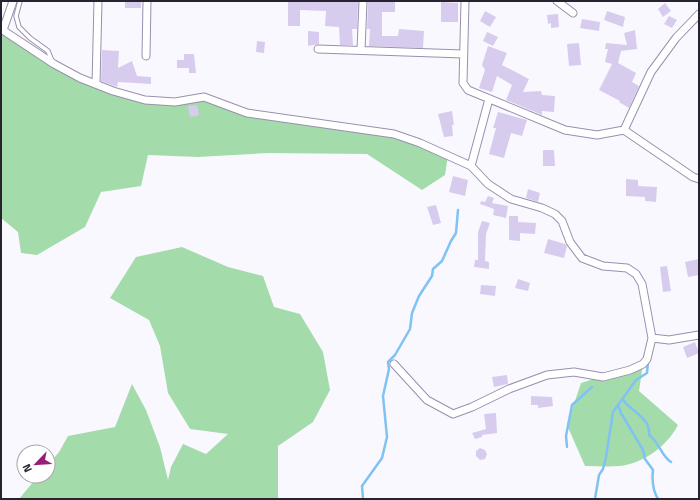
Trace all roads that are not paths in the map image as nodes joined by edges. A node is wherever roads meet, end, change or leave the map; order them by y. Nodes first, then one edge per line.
1 (13, 1) edge
2 (20, 1) edge
3 (98, 1) edge
4 (147, 1) edge
5 (363, 1) edge
6 (465, 1) edge
7 (557, 1) edge
8 (573, 13) dead end
9 (699, 14) edge
10 (2, 30) edge
11 (318, 49) dead end
12 (361, 50) junction
13 (463, 54) junction
14 (146, 56) dead end
15 (54, 64) junction
16 (96, 84) junction
17 (489, 99) junction
18 (624, 130) junction
19 (471, 166) junction
20 (699, 179) edge
21 (699, 335) edge
22 (652, 338) junction
23 (394, 364) dead end

1 - 10 street
2 - 15 lane
3 - 16 street
4 - 14 street
5 - 12 street
6 - 13 street
7 - 8 street
9 - 18 street
10 - 15 street
11 - 12 street
12 - 13 street
13 - 17 street
15 - 16 street
16 - 19 street
17 - 18 street
17 - 19 street
18 - 20 street
19 - 22 street
21 - 22 street
22 - 23 street

